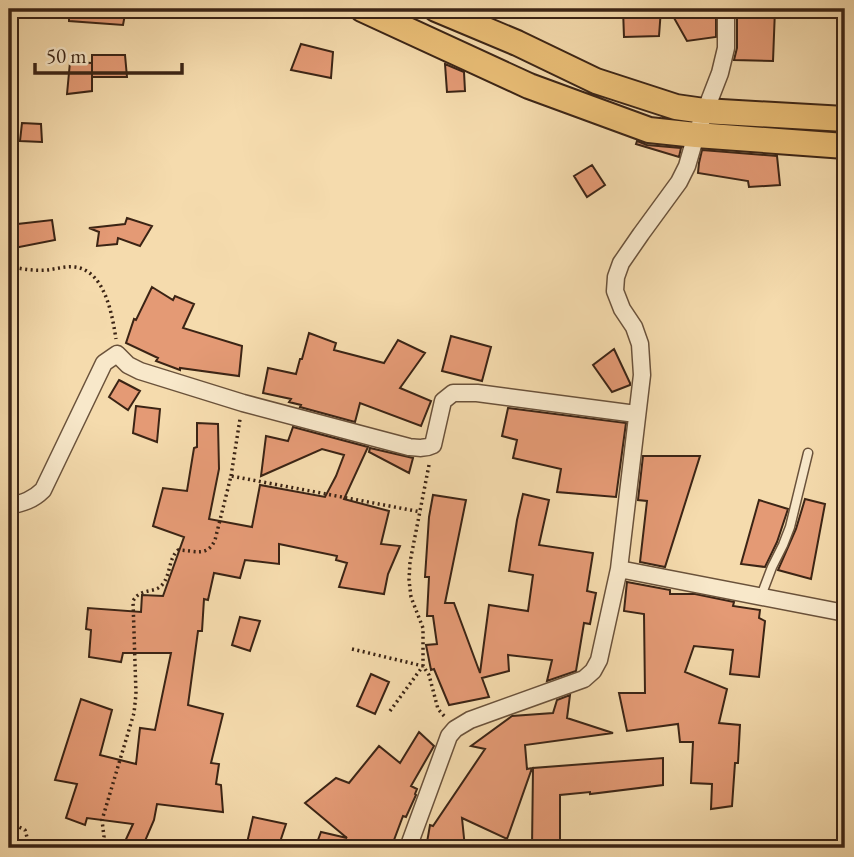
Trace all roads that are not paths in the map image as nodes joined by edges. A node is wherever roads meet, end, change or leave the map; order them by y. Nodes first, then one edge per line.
1 (362, 9) edge
2 (436, 9) edge
3 (726, 9) edge
4 (704, 111) junction
5 (845, 119) edge
6 (696, 135) junction
7 (845, 146) edge
8 (636, 414) junction
9 (808, 453) dead end
10 (9, 506) edge
11 (620, 569) junction
12 (761, 596) junction
13 (845, 613) edge
14 (408, 848) edge

1 - 6 highway
2 - 4 highway
3 - 4 street
4 - 5 highway
4 - 6 street
6 - 7 highway
6 - 8 street
8 - 10 street
8 - 11 street
9 - 12 lane
11 - 12 street
11 - 14 street
12 - 13 street

